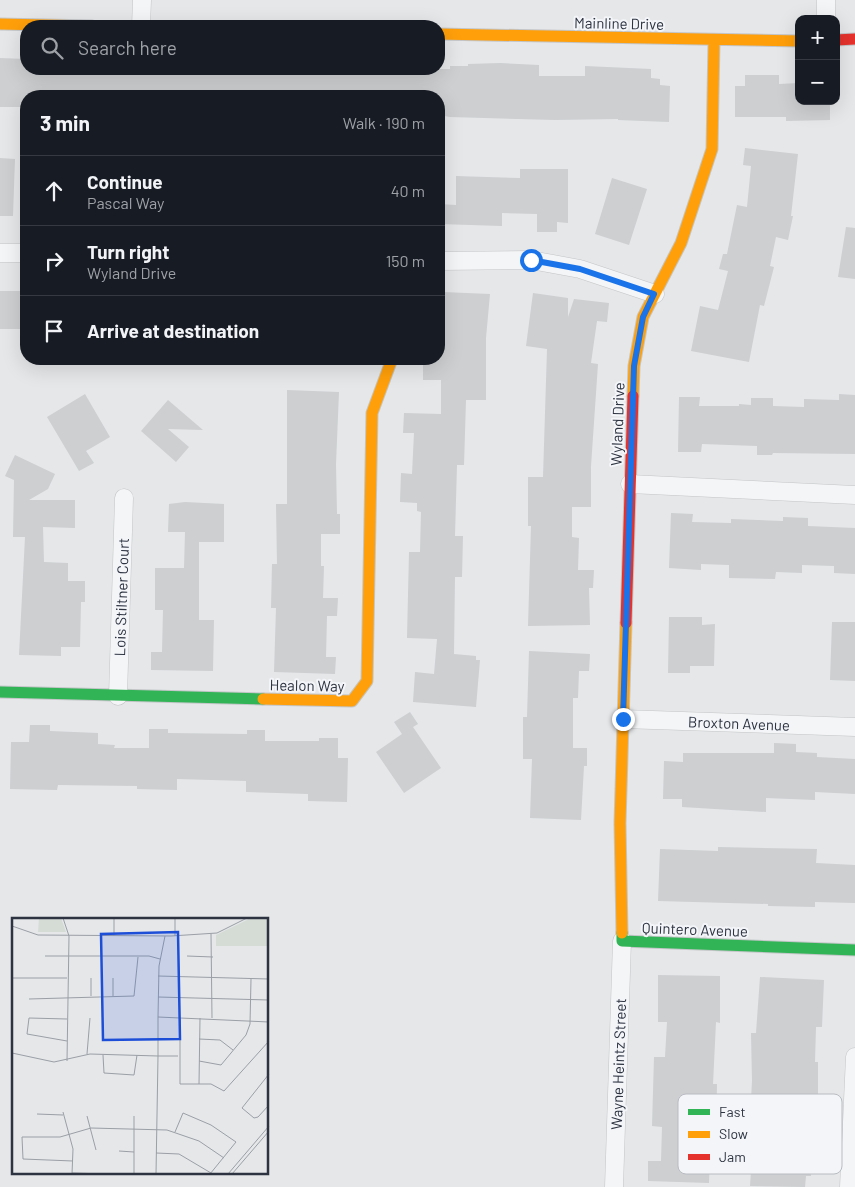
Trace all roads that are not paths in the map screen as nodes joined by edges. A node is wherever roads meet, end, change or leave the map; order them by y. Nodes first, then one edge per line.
1 (142, 0) edge
2 (826, 0) edge
3 (826, 15) edge
4 (141, 20) edge
5 (0, 24) edge
6 (20, 24) edge
7 (445, 34) edge
8 (714, 40) junction
9 (840, 40) edge
10 (855, 40) edge
11 (795, 41) edge
12 (0, 253) edge
13 (20, 253) edge
14 (445, 261) edge
15 (654, 294) junction
16 (390, 365) edge
17 (630, 484) junction
18 (855, 495) edge
19 (124, 498) dead end
20 (0, 692) edge
21 (118, 696) junction
22 (623, 719) junction
23 (855, 727) edge
24 (620, 822) joint
25 (622, 941) junction
26 (855, 950) edge
27 (855, 1057) edge
28 (614, 1187) edge
29 (849, 1187) edge

1 - 4 street
2 - 3 street
5 - 6 street
7 - 8 street, Mainline Drive
8 - 11 street, Mainline Drive
8 - 15 street, Wyland Drive
9 - 10 street
12 - 13 street
14 - 15 street
15 - 17 street, Wyland Drive
16 - 21 street, Healon Way
17 - 18 street
17 - 22 street, Wyland Drive
19 - 21 street, Lois Stiltner Court
20 - 21 street, Healon Way
22 - 23 street, Broxton Avenue
22 - 24 street, Wyland Drive
24 - 25 street, Quintero Avenue
25 - 26 street, Quintero Avenue
25 - 28 street, Wayne Heintz Street
27 - 29 street

